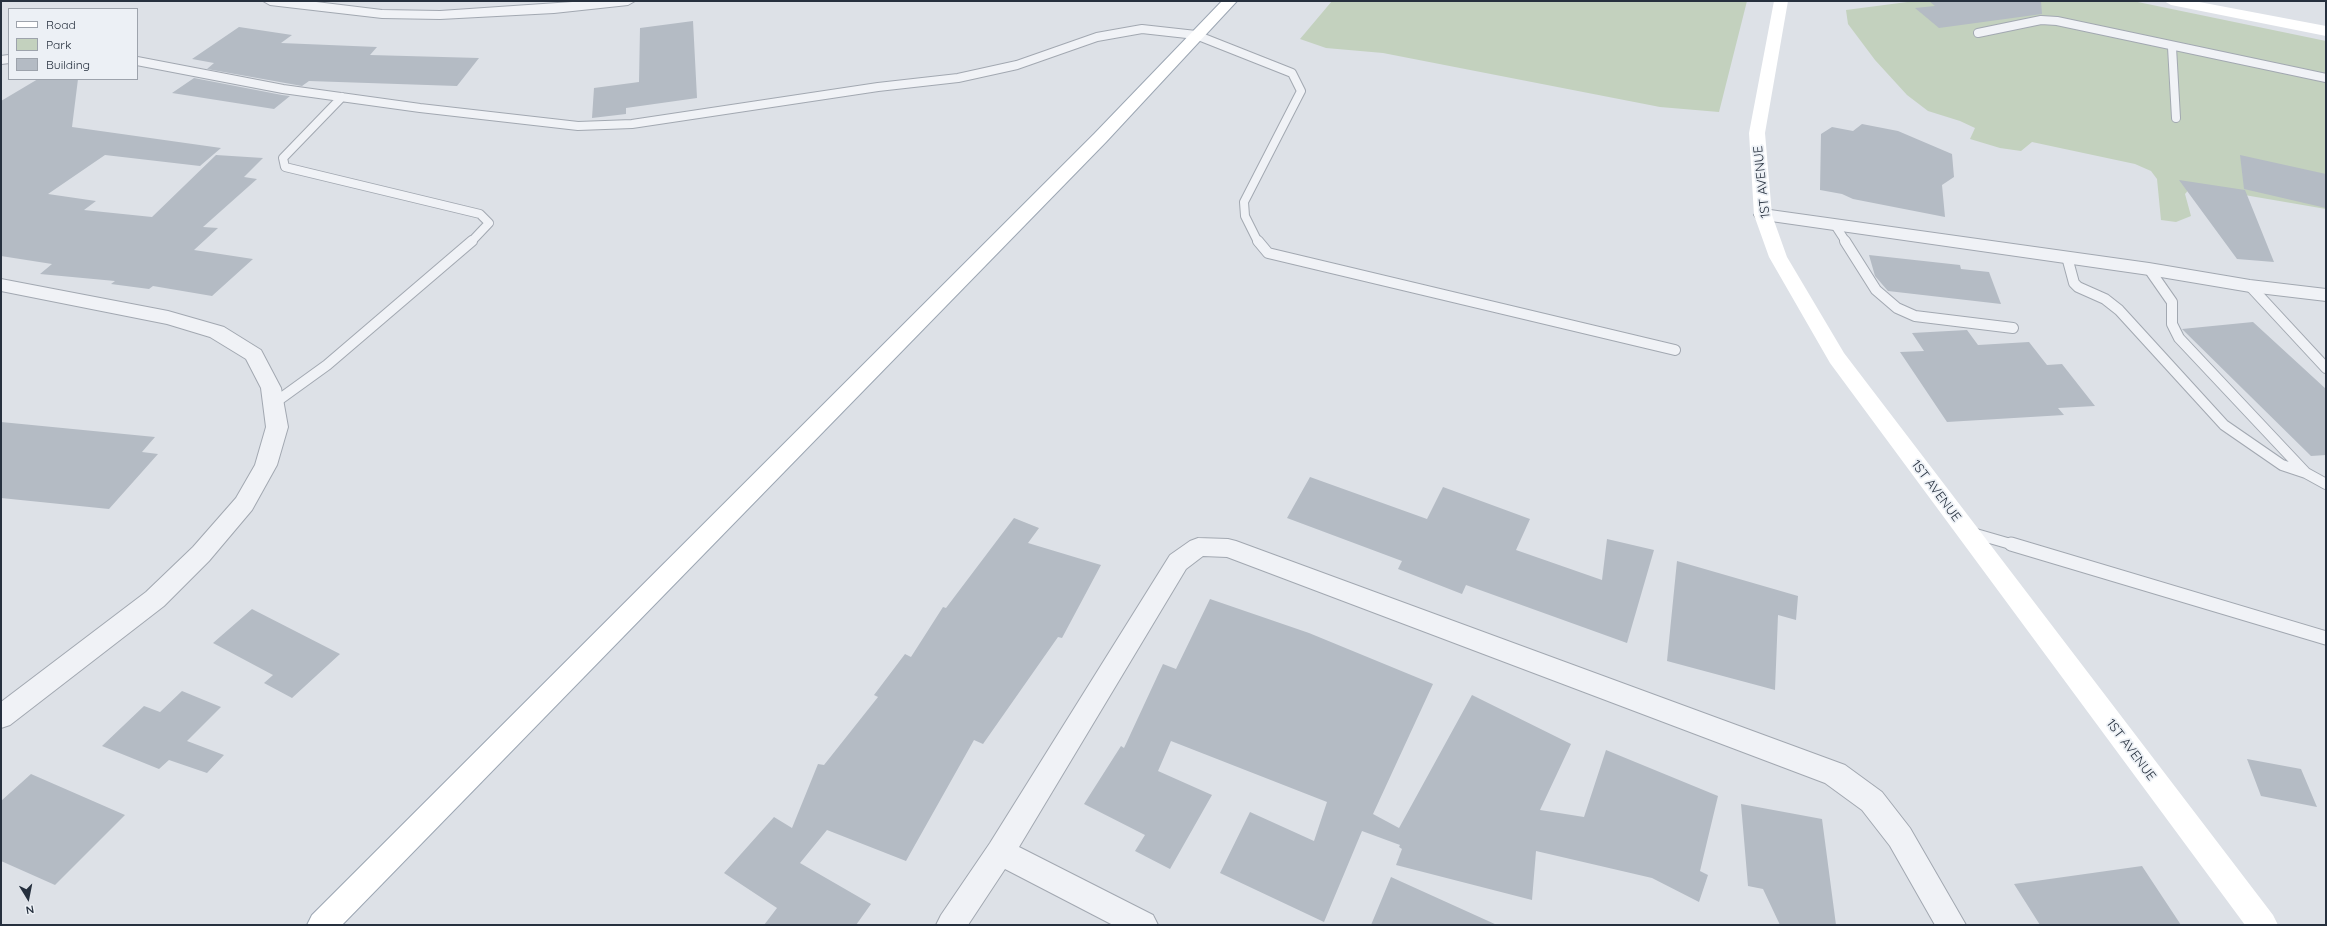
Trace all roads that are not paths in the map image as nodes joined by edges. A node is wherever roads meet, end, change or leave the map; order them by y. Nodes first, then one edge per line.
1 (270, 1) edge
2 (628, 1) edge
3 (1230, 1) edge
4 (1781, 1) edge
5 (2171, 1) edge
6 (2326, 31) edge
7 (1978, 34) dead end
8 (1196, 35) junction
9 (2172, 47) junction
10 (138, 61) edge
11 (2326, 78) edge
12 (342, 97) junction
13 (2176, 118) dead end
14 (1763, 215) junction
15 (1835, 225) junction
16 (2067, 257) junction
17 (2149, 269) junction
18 (1, 285) edge
19 (2250, 286) junction
20 (2326, 295) edge
21 (2013, 328) dead end
22 (1675, 350) dead end
23 (2326, 368) edge
24 (273, 404) junction
25 (2306, 473) junction
26 (2326, 484) edge
27 (1965, 530) junction
28 (2326, 638) edge
29 (1, 717) edge
30 (1000, 852) junction
31 (322, 925) edge
32 (951, 925) edge
33 (1143, 925) edge
34 (1951, 925) edge
35 (2263, 925) edge

1 - 2 street
3 - 8 street
4 - 14 street, 1ST AVENUE
5 - 6 street
7 - 9 lane
8 - 12 lane
8 - 22 lane
8 - 31 street
9 - 11 lane
9 - 13 lane
10 - 12 lane
12 - 24 lane
14 - 15 street
14 - 27 street, 1ST AVENUE
15 - 16 street
15 - 21 lane
16 - 17 street
16 - 25 lane
17 - 19 street
17 - 25 lane
18 - 24 street
19 - 20 street
19 - 23 lane
24 - 29 street
25 - 26 lane
27 - 28 lane
27 - 35 street, 1ST AVENUE
30 - 32 street
30 - 33 street
30 - 34 street

